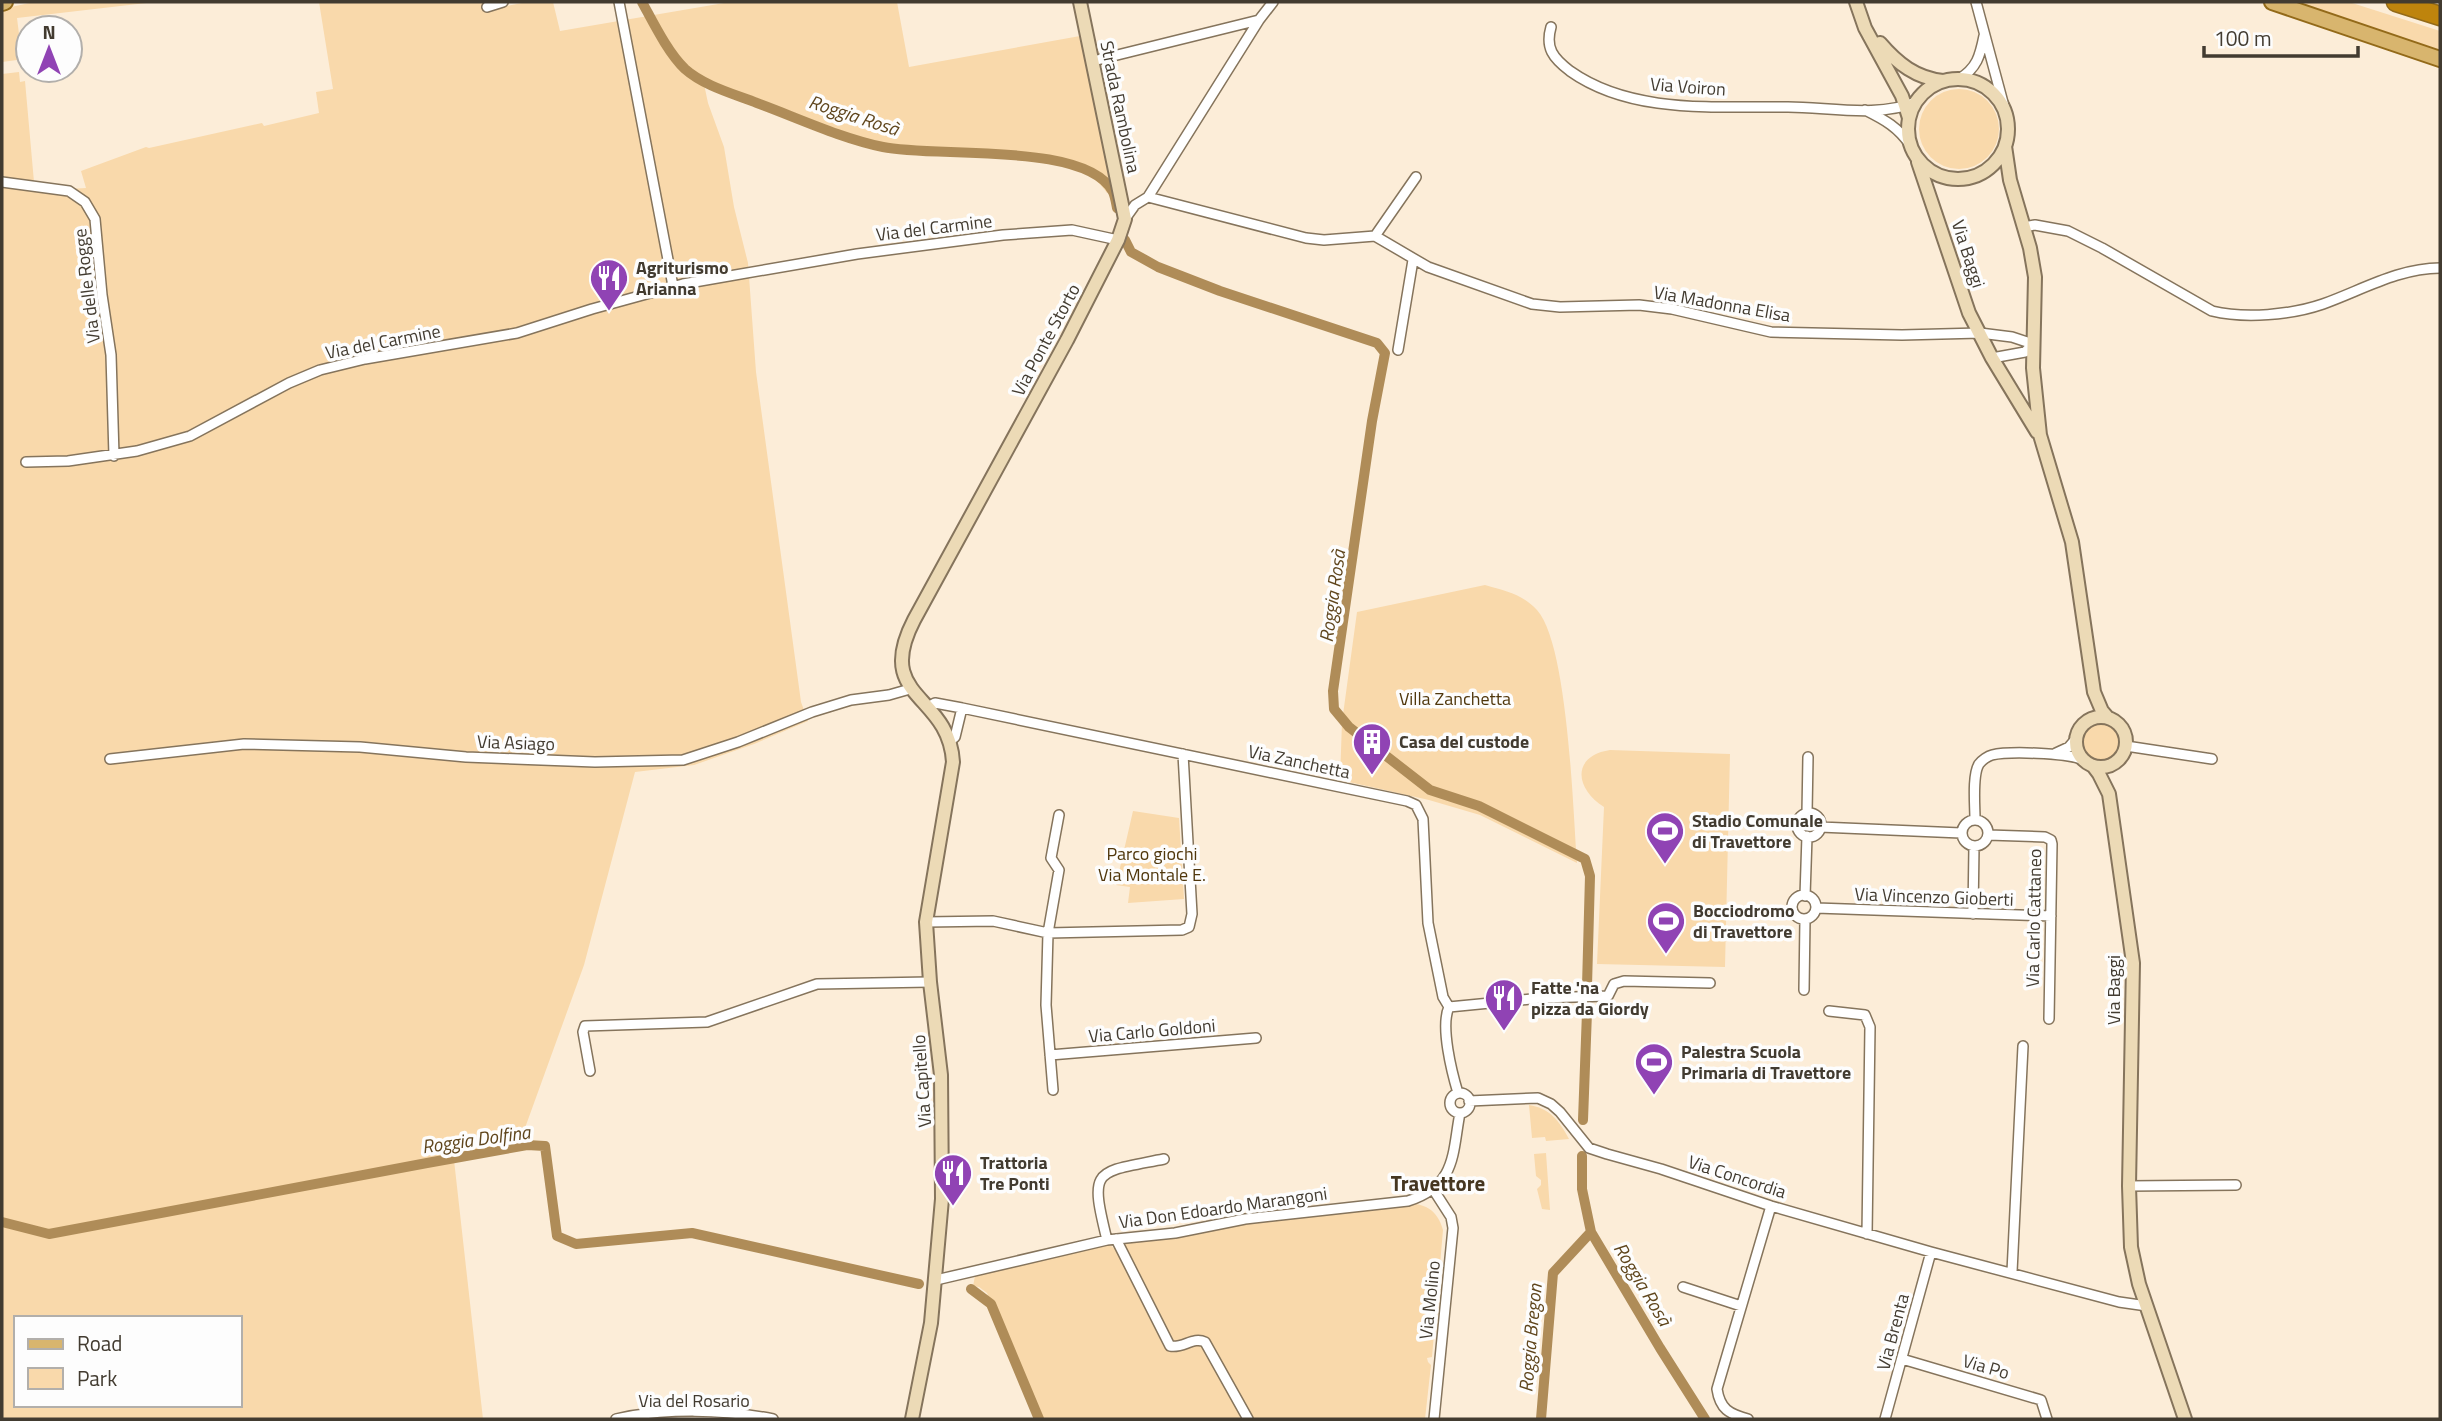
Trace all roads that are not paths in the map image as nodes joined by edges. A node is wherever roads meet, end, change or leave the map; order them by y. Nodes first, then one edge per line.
1 (503, 2) edge
2 (619, 2) edge
3 (1080, 2) edge
4 (1273, 2) edge
5 (1856, 2) edge
6 (1976, 2) edge
7 (2272, 2) edge
8 (2396, 2) edge
9 (487, 7) dead end
10 (2440, 16) edge
11 (1259, 20) junction
12 (1551, 27) dead end
13 (1866, 27) junction
14 (1985, 34) junction
15 (2440, 59) edge
16 (1093, 61) junction
17 (1959, 79) junction
18 (1944, 80) junction
19 (1895, 83) junction
20 (1884, 109) junction
21 (1910, 109) junction
22 (1863, 110) junction
23 (2005, 110) junction
24 (2005, 146) junction
25 (1914, 152) junction
26 (1416, 177) dead end
27 (2, 182) edge
28 (1148, 197) junction
29 (1125, 219) junction
30 (2024, 227) junction
31 (1375, 236) junction
32 (1118, 240) junction
33 (1413, 260) junction
34 (2440, 268) edge
35 (673, 286) junction
36 (1980, 333) junction
37 (2033, 344) junction
38 (1398, 350) dead end
39 (1992, 358) junction
40 (2039, 435) junction
41 (114, 456) junction
42 (26, 462) dead end
43 (910, 689) junction
44 (2094, 692) junction
45 (929, 707) junction
46 (962, 708) junction
47 (2108, 718) junction
48 (2088, 721) junction
49 (2076, 740) junction
50 (950, 741) junction
51 (2126, 746) junction
52 (1183, 754) junction
53 (2051, 755) junction
54 (1808, 757) dead end
55 (110, 759) dead end
56 (2081, 759) junction
57 (2212, 759) dead end
58 (2115, 763) junction
59 (2093, 766) junction
60 (2109, 794) junction
61 (1807, 813) junction
62 (1059, 815) dead end
63 (1975, 819) junction
64 (1820, 827) junction
65 (1961, 834) junction
66 (1988, 835) junction
67 (1807, 836) junction
68 (1974, 846) junction
69 (1805, 896) junction
70 (1816, 908) junction
71 (1973, 914) junction
72 (2051, 916) junction
73 (1805, 919) junction
74 (926, 922) junction
75 (1048, 933) junction
76 (930, 982) junction
77 (1710, 983) dead end
78 (1804, 990) dead end
79 (1448, 1007) junction
80 (1829, 1011) dead end
81 (2049, 1018) dead end
82 (1256, 1038) dead end
83 (2023, 1046) dead end
84 (1050, 1055) junction
85 (590, 1071) dead end
86 (1054, 1090) dead end
87 (1458, 1093) junction
88 (1469, 1101) junction
89 (1460, 1113) junction
90 (1164, 1159) dead end
91 (2236, 1185) dead end
92 (2129, 1186) junction
93 (1433, 1189) junction
94 (1771, 1206) junction
95 (1867, 1234) junction
96 (1111, 1240) junction
97 (1931, 1252) junction
98 (2012, 1272) junction
99 (936, 1280) junction
100 (1683, 1287) dead end
101 (1741, 1306) junction
102 (2147, 1306) junction
103 (1902, 1359) junction
104 (616, 1419) edge
105 (773, 1419) edge
106 (912, 1419) edge
107 (1248, 1419) edge
108 (1434, 1419) edge
109 (1748, 1419) edge
110 (1885, 1419) edge
111 (2048, 1419) edge
112 (2185, 1419) edge

1 - 9 street
2 - 35 street
3 - 16 main road, Strada Rambolina
4 - 11 street, Via Ponte Storto
5 - 13 main road, Via Baggi
6 - 14 street, Via Baggi
7 - 15 main road
8 - 10 highway
11 - 16 street
11 - 28 street, Via Ponte Storto
12 - 22 street, Via Voiron
13 - 18 main road, Via Baggi
13 - 19 main road, Via Baggi
14 - 17 street
14 - 23 street, Via Baggi
16 - 29 main road, Strada Rambolina
17 - 18 main road, Via Baggi
17 - 23 main road, Via Baggi
18 - 21 main road
19 - 20 street
19 - 21 main road, Via Baggi
20 - 21 street, Via Voiron
20 - 22 street, Via Voiron
21 - 25 main road, Via Baggi
22 - 25 street, Via Voiron
23 - 24 main road, Via Baggi
24 - 25 main road
24 - 30 main road, Via Baggi
25 - 36 main road, Via Baggi
26 - 31 street
27 - 41 street, Via delle Rogge
28 - 29 street, Via Ponte Storto
28 - 31 street
29 - 32 main road, Via Ponte Storto
30 - 34 street
30 - 37 main road, Via Baggi
31 - 33 street, Via Madonna Elisa
32 - 35 street, Via del Carmine
32 - 43 main road, Via Ponte Storto
33 - 36 street, Via Madonna Elisa
33 - 38 street
35 - 41 street, Via del Carmine
36 - 37 street, Via Madonna Elisa
36 - 39 main road, Via Baggi
37 - 39 street
37 - 40 main road, Via Baggi
39 - 40 main road, Via Baggi
40 - 44 main road, Via Baggi
41 - 42 street, Via del Carmine
43 - 45 main road
43 - 55 street, Via Asiago
44 - 47 main road, Via Baggi
44 - 48 main road, Via Baggi
45 - 46 street, Via Zanchetta
45 - 50 main road, Via Capitello
46 - 50 street, Via Capitello
46 - 52 street, Via Zanchetta
47 - 48 main road
47 - 51 main road, Via Baggi
48 - 49 main road, Via Baggi
49 - 53 street
49 - 56 main road
50 - 74 main road, Via Capitello
51 - 57 street
51 - 58 main road, Via Baggi
52 - 75 street
52 - 79 street, Via Zanchetta
53 - 56 street
53 - 63 street
54 - 61 street
56 - 59 main road, Via Baggi
58 - 59 main road
58 - 60 main road, Via Baggi
59 - 60 main road, Via Baggi
60 - 92 main road, Via Baggi
61 - 64 street
61 - 67 street
62 - 75 street
63 - 65 street
63 - 66 street
64 - 65 street
64 - 67 street
65 - 68 street
66 - 68 street
66 - 72 street, Via Carlo Cattaneo
67 - 69 street
68 - 71 street
69 - 70 street
69 - 73 street
70 - 71 street, Via Vincenzo Gioberti
70 - 73 street
71 - 72 street, Via Vincenzo Gioberti
72 - 81 street, Via Carlo Cattaneo
73 - 78 street
74 - 75 street
74 - 76 main road, Via Capitello
75 - 84 street
76 - 85 street
76 - 99 main road, Via Capitello
77 - 79 street
79 - 87 street, Via Zanchetta
80 - 95 street
82 - 84 street, Via Carlo Goldoni
83 - 98 street
84 - 86 street
87 - 88 street
87 - 89 street
88 - 89 street
88 - 94 street, Via Concordia
89 - 93 street
90 - 96 street
91 - 92 street
92 - 102 main road, Via Baggi
93 - 96 street, Via Don Edoardo Marangoni
93 - 108 street, Via Molino
94 - 95 street, Via Concordia
94 - 101 street
95 - 97 street, Via Concordia
96 - 99 street, Via Don Edoardo Marangoni
96 - 107 street
97 - 98 street, Via Concordia
97 - 103 street, Via Brenta
98 - 102 street, Via Concordia
99 - 106 main road, Via Capitello
100 - 101 street
101 - 109 street
102 - 112 main road, Via Baggi
103 - 110 street, Via Brenta
103 - 111 street, Via Po
104 - 105 street, Via del Rosario

